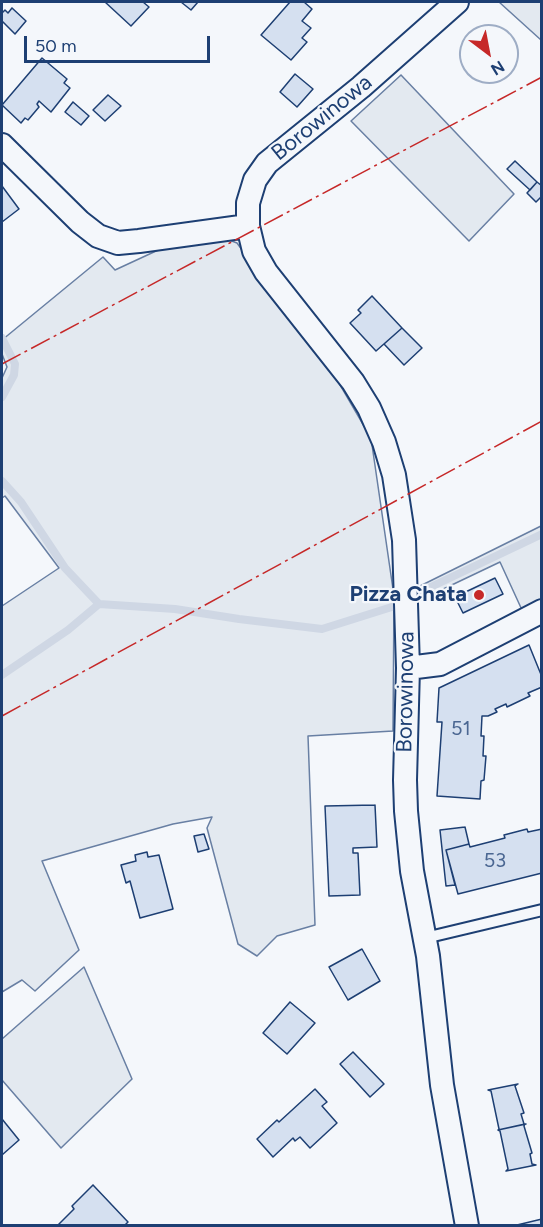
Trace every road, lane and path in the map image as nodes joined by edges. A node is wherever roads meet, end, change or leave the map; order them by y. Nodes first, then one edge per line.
1 (457, 2) edge
2 (2, 145) edge
3 (248, 226) junction
4 (542, 611) edge
5 (408, 668) junction
6 (542, 910) edge
7 (425, 938) junction
8 (467, 1226) edge

1 - 3 street, Borowinowa
2 - 3 street
3 - 5 street, Borowinowa
4 - 5 street
5 - 7 street, Borowinowa
6 - 7 lane
7 - 8 street, Borowinowa

